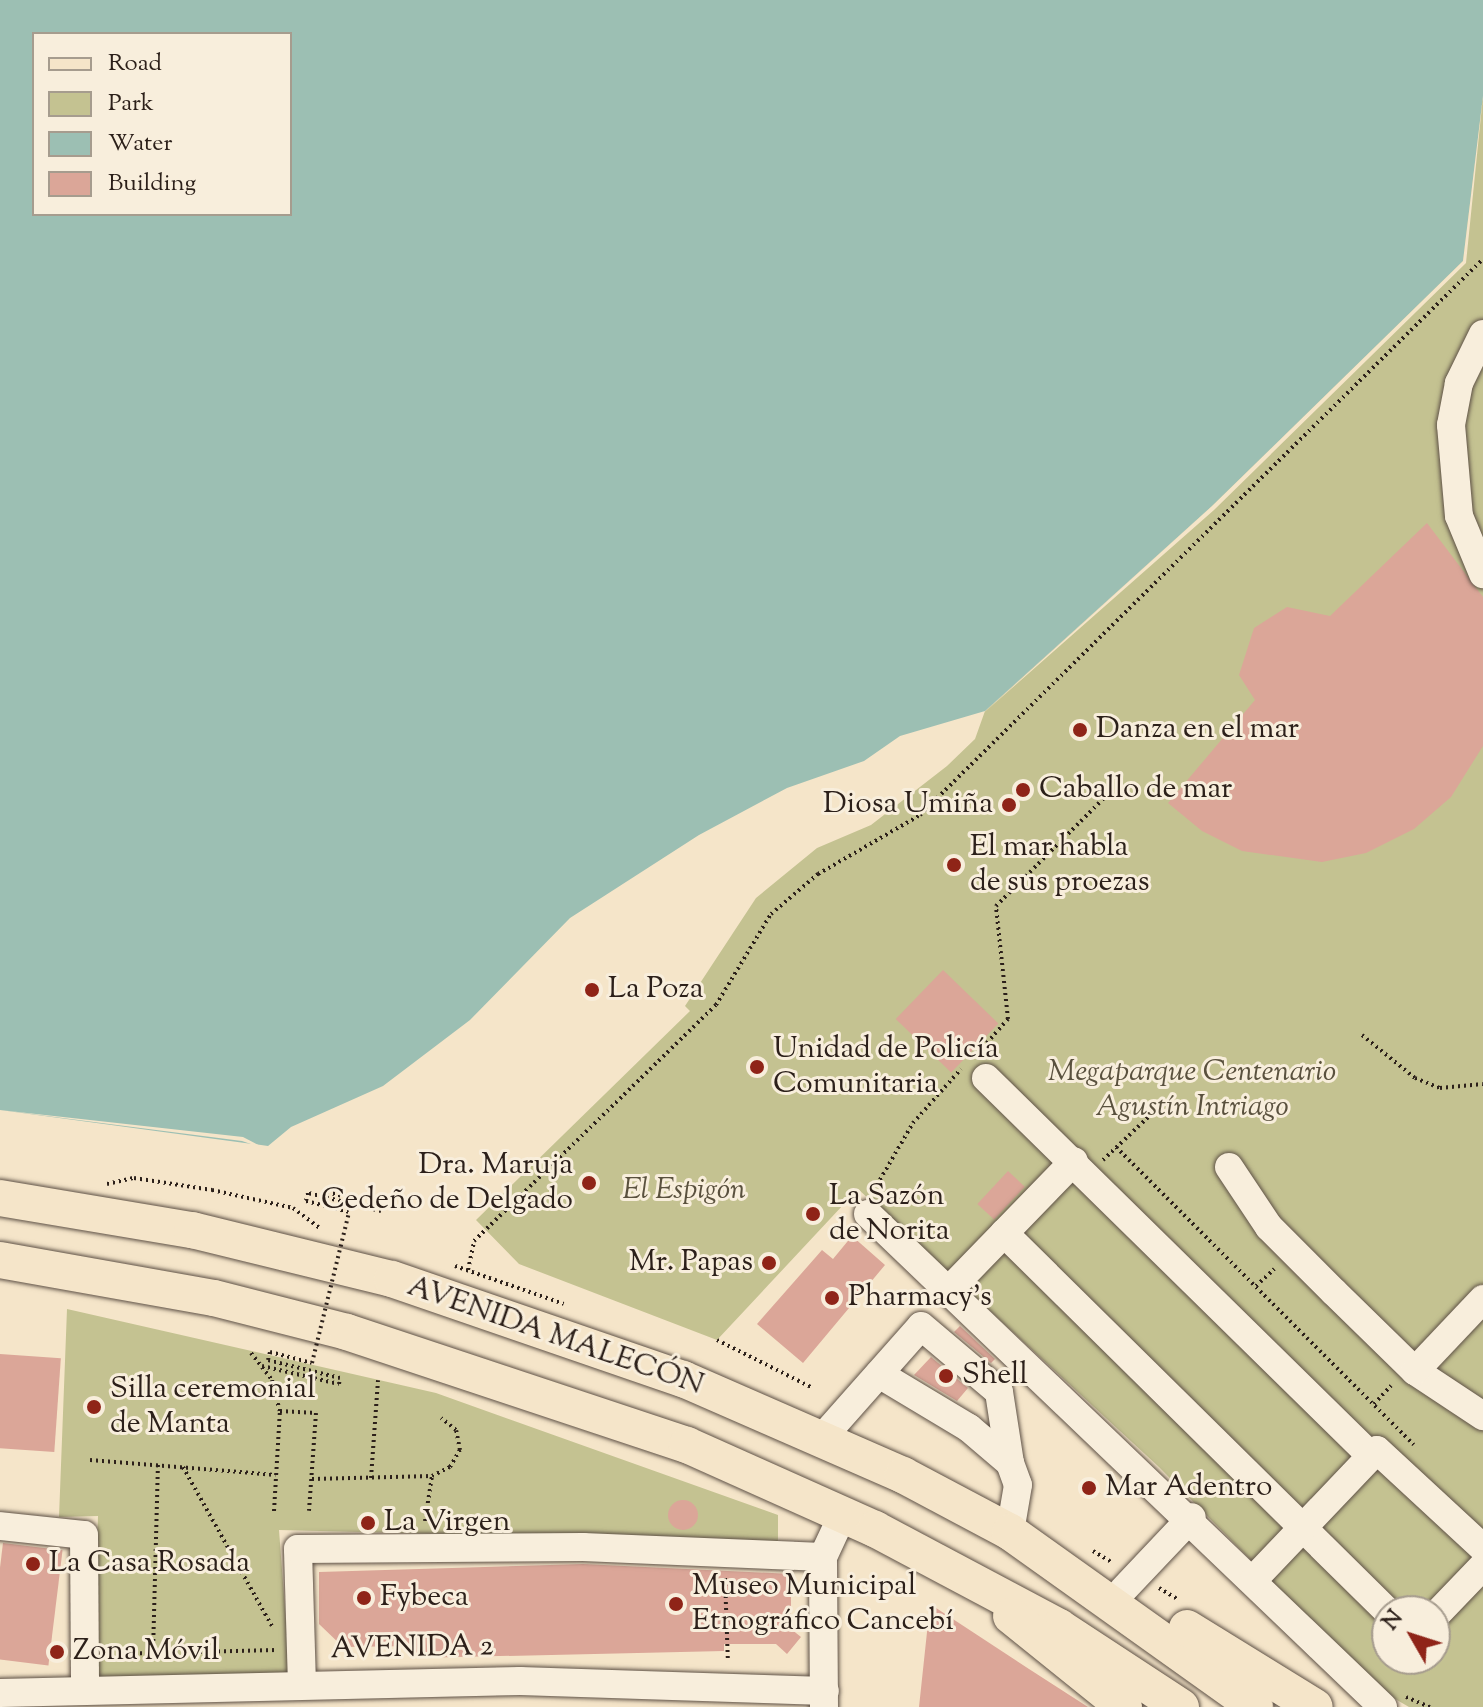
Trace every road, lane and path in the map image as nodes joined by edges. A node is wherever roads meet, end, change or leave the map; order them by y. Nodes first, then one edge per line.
1 (1483, 259) edge
2 (1483, 334) edge
3 (1483, 574) edge
4 (1108, 794) dead end
5 (1362, 1035) dead end
6 (986, 1078) dead end
7 (1483, 1084) edge
8 (1162, 1104) dead end
9 (1122, 1142) dead end
10 (1116, 1147) dead end
11 (1074, 1161) junction
12 (1229, 1167) dead end
13 (327, 1192) dead end
14 (0, 1198) edge
15 (872, 1205) joint
16 (1004, 1233) junction
17 (0, 1260) edge
18 (468, 1270) dead end
19 (950, 1289) junction
20 (1483, 1299) edge
21 (717, 1340) dead end
22 (251, 1353) dead end
23 (262, 1366) junction
24 (1415, 1371) junction
25 (879, 1374) junction
26 (378, 1380) dead end
27 (811, 1387) dead end
28 (280, 1411) junction
29 (1483, 1416) edge
30 (441, 1418) dead end
31 (822, 1438) junction
32 (1421, 1452) dead end
33 (1371, 1456) junction
34 (90, 1460) dead end
35 (1010, 1463) junction
36 (158, 1465) junction
37 (183, 1467) junction
38 (276, 1475) junction
39 (432, 1476) junction
40 (371, 1478) junction
41 (312, 1479) junction
42 (274, 1511) dead end
43 (309, 1511) dead end
44 (843, 1514) junction
45 (1192, 1517) junction
46 (416, 1521) dead end
47 (0, 1526) edge
48 (1303, 1528) junction
49 (1010, 1532) junction
50 (1483, 1548) edge
51 (724, 1551) junction
52 (823, 1557) junction
53 (1483, 1566) edge
54 (1074, 1576) junction
55 (1254, 1579) junction
56 (971, 1580) junction
57 (1123, 1590) junction
58 (1371, 1595) edge
59 (1451, 1599) edge
60 (153, 1653) junction
61 (108, 1655) dead end
62 (741, 1663) dead end
63 (302, 1685) junction
64 (85, 1690) junction
65 (0, 1693) edge
66 (520, 1694) edge
67 (175, 1696) edge
68 (825, 1699) edge
69 (1124, 1707) edge
70 (1181, 1707) edge
71 (1255, 1707) edge
72 (1315, 1707) edge
73 (1383, 1707) edge

1 - 18 path
2 - 3 street
4 - 15 path
5 - 7 path
6 - 11 street
8 - 9 path
10 - 32 path
11 - 16 street
11 - 33 street
12 - 24 street
13 - 23 path, bridge
14 - 31 main road, AVENIDA MALECÓN
15 - 19 street
16 - 19 street
16 - 48 street
17 - 44 main road, AVENIDA MALECÓN
19 - 45 street
20 - 24 street
21 - 27 path
22 - 23 path
23 - 28 path
24 - 29 street
25 - 31 street
25 - 35 street
25 - 35 street
26 - 40 path
28 - 38 path
28 - 41 path
30 - 39 path
31 - 49 main road, AVENIDA MALECÓN
33 - 48 street
33 - 50 street
34 - 36 path
35 - 49 street
36 - 37 path
36 - 60 path
37 - 38 path
37 - 60 path
38 - 42 path
39 - 40 path
39 - 46 path
40 - 41 path
41 - 43 path
44 - 52 street
44 - 56 main road, AVENIDA MALECÓN
45 - 55 street
45 - 57 street
47 - 64 street
48 - 55 street
48 - 58 street
49 - 54 main road, AVENIDA MALECÓN
51 - 52 street
51 - 62 path
51 - 63 street
52 - 68 street
53 - 59 street
54 - 57 main road, AVENIDA MALECÓN
54 - 71 main road, AVENIDA MALECÓN
55 - 73 street
56 - 69 main road, AVENIDA MALECÓN
56 - 70 main road, AVENIDA MALECÓN
57 - 72 main road, AVENIDA MALECÓN
60 - 61 path
63 - 66 street, AVENIDA 2
63 - 67 street, AVENIDA 2
64 - 65 street, AVENIDA 2
64 - 67 street, AVENIDA 2
66 - 68 street, AVENIDA 2

